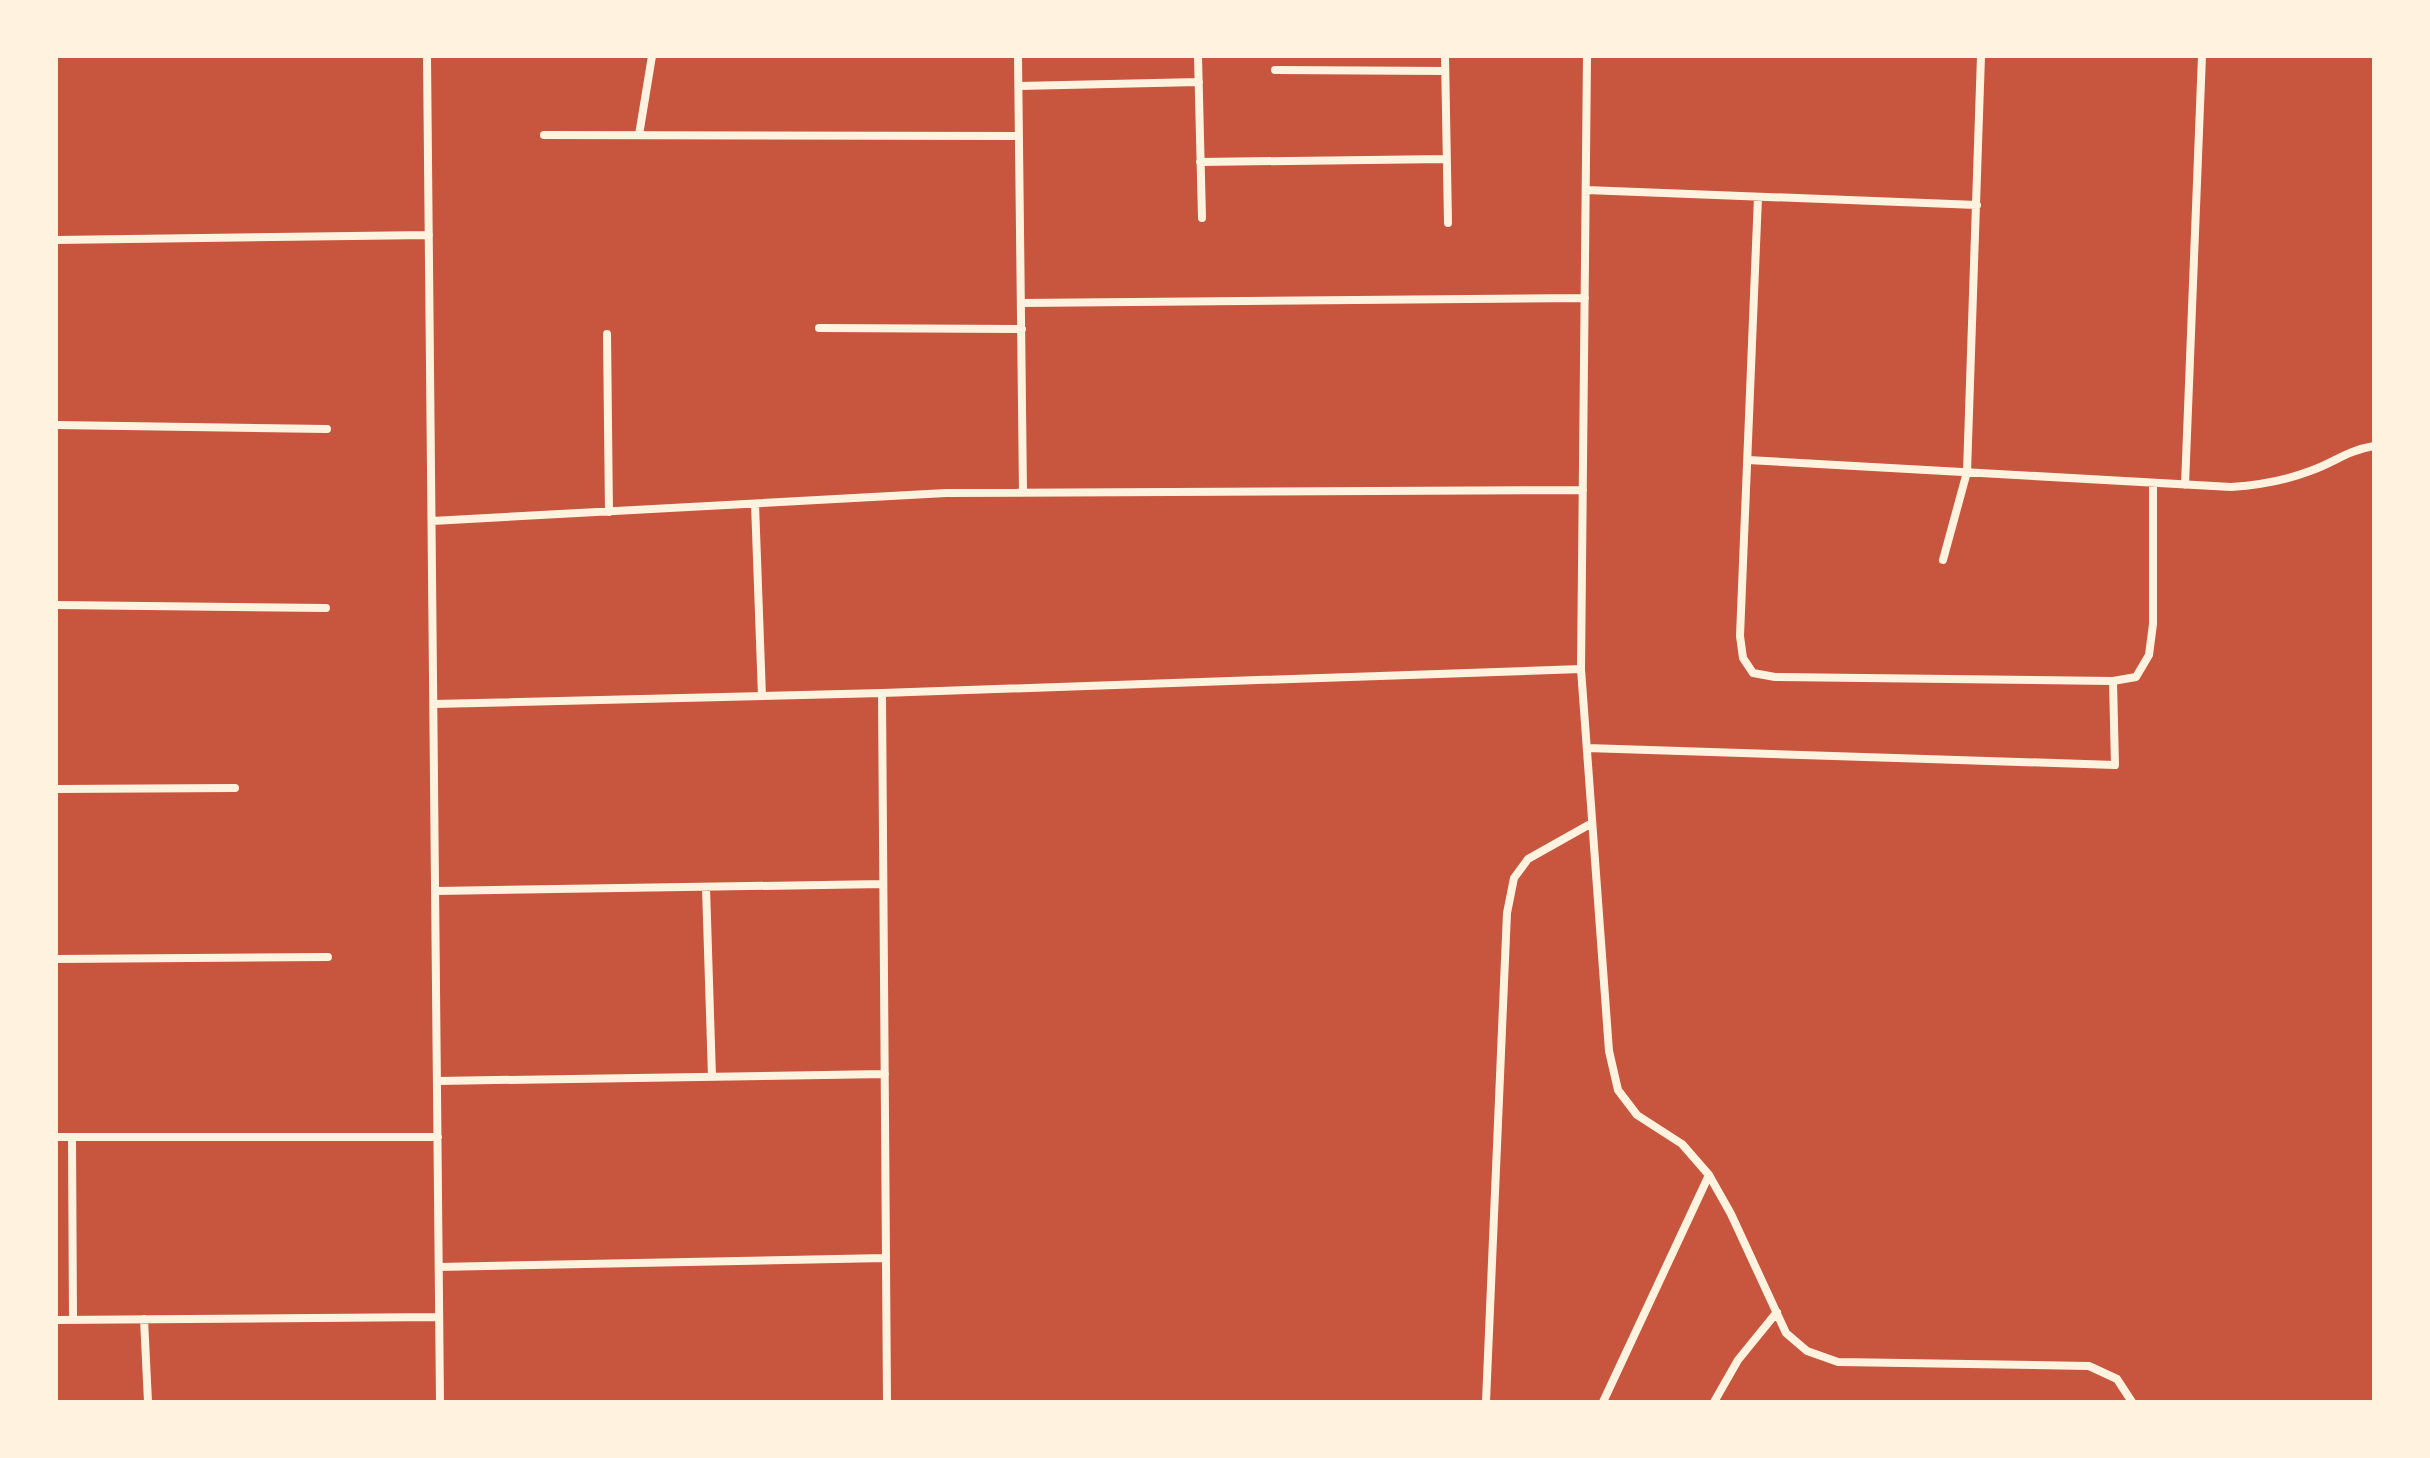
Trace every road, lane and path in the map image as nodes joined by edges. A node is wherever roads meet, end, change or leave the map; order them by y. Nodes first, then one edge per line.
1 (427, 56) edge
2 (652, 56) edge
3 (1018, 56) edge
4 (1198, 56) edge
5 (1445, 56) edge
6 (1587, 56) edge
7 (1981, 56) edge
8 (2202, 56) edge
9 (1275, 70) dead end
10 (1445, 71) junction
11 (1199, 82) junction
12 (1019, 86) junction
13 (544, 135) dead end
14 (639, 135) junction
15 (1019, 136) junction
16 (1446, 159) junction
17 (1200, 162) junction
18 (1586, 190) junction
19 (1758, 197) junction
20 (1977, 205) junction
21 (1202, 218) dead end
22 (1448, 223) dead end
23 (429, 235) junction
24 (56, 240) edge
25 (1585, 298) junction
26 (1021, 303) junction
27 (819, 328) dead end
28 (1022, 329) junction
29 (607, 334) dead end
30 (56, 425) edge
31 (327, 429) dead end
32 (2374, 446) edge
33 (1748, 460) junction
34 (1967, 472) junction
35 (2153, 483) junction
36 (2185, 485) junction
37 (1583, 490) junction
38 (1023, 492) junction
39 (755, 504) junction
40 (609, 512) junction
41 (432, 521) junction
42 (1943, 560) dead end
43 (56, 605) edge
44 (326, 608) dead end
45 (1581, 669) junction
46 (2113, 681) junction
47 (882, 693) junction
48 (762, 696) junction
49 (434, 704) junction
50 (1587, 748) junction
51 (235, 788) dead end
52 (56, 789) edge
53 (1592, 823) junction
54 (883, 884) junction
55 (706, 887) junction
56 (436, 891) junction
57 (328, 957) dead end
58 (56, 959) edge
59 (885, 1074) junction
60 (712, 1077) junction
61 (437, 1081) junction
62 (56, 1137) edge
63 (72, 1137) junction
64 (438, 1137) junction
65 (1709, 1175) junction
66 (886, 1258) junction
67 (439, 1267) junction
68 (1777, 1312) junction
69 (439, 1317) junction
70 (144, 1319) junction
71 (56, 1320) edge
72 (73, 1320) junction
73 (148, 1402) edge
74 (440, 1402) edge
75 (887, 1402) edge
76 (1486, 1402) edge
77 (1603, 1402) edge
78 (1714, 1402) edge
79 (2132, 1402) edge

1 - 23 street
2 - 14 street
3 - 12 street
4 - 11 street
5 - 10 street
6 - 18 street
7 - 20 street
8 - 36 street
9 - 10 street
10 - 16 street
11 - 12 street
11 - 17 street
12 - 15 street
13 - 14 street
14 - 15 street
15 - 26 street
16 - 17 street
16 - 22 street
17 - 21 street
18 - 19 street
18 - 25 street
19 - 20 street
19 - 33 street
20 - 34 street
23 - 24 street
23 - 41 street
25 - 26 street
25 - 37 street
26 - 28 street
27 - 28 street
28 - 38 street
29 - 40 street
30 - 31 street
32 - 36 street
33 - 34 street
33 - 46 street
34 - 35 street
34 - 42 street
35 - 36 street
35 - 46 street
37 - 38 street
37 - 45 street
38 - 39 street
39 - 40 street
39 - 48 street
40 - 41 street
41 - 49 street
43 - 44 street
45 - 47 street
45 - 50 street
46 - 50 street
47 - 48 street
47 - 54 street
48 - 49 street
49 - 56 street
50 - 53 street
51 - 52 street
53 - 65 street
53 - 76 street
54 - 55 street
54 - 59 street
55 - 56 street
55 - 60 street
56 - 61 street
57 - 58 street
59 - 60 street
59 - 66 street
60 - 61 street
61 - 64 street
62 - 63 street
63 - 64 street
63 - 72 street
64 - 67 street
65 - 68 street
65 - 77 street
66 - 67 street
66 - 75 street
67 - 69 street
68 - 78 street
68 - 79 street
69 - 70 street
69 - 74 street
70 - 72 street
70 - 73 street
71 - 72 street

